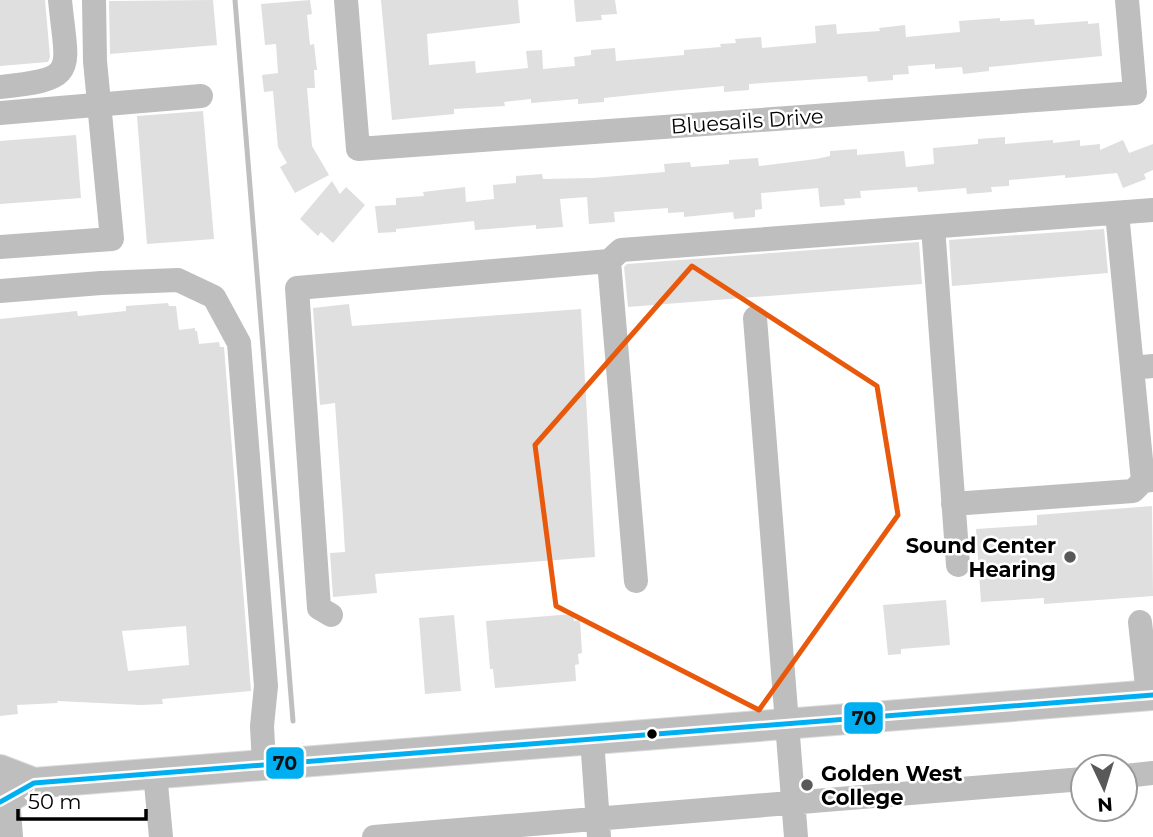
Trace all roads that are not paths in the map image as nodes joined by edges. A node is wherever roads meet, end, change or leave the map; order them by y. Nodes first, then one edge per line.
1 (60, 0) edge
2 (94, 0) edge
3 (346, 0) edge
4 (1127, 0) edge
5 (0, 87) edge
6 (201, 96) dead end
7 (99, 104) junction
8 (0, 113) edge
9 (1153, 210) edge
10 (1117, 213) junction
11 (933, 227) junction
12 (0, 247) edge
13 (609, 261) junction
14 (0, 291) edge
15 (755, 318) dead end
16 (1142, 357) edge
17 (1148, 480) edge
18 (953, 504) junction
19 (958, 565) dead end
20 (636, 581) dead end
21 (331, 615) dead end
22 (1140, 622) dead end
23 (1150, 695) edge
24 (787, 723) junction
25 (592, 739) junction
26 (264, 764) junction
27 (155, 773) junction
28 (1069, 780) edge
29 (3, 789) edge
30 (794, 803) junction
31 (598, 828) edge
32 (11, 837) edge
33 (161, 837) edge
34 (374, 837) edge
35 (796, 837) edge

1 - 5 street
2 - 7 street
3 - 4 street, Bluesails Drive
6 - 7 street
7 - 8 street
7 - 12 street
9 - 10 street
10 - 11 street
10 - 16 street
11 - 13 street
11 - 18 street
13 - 20 street
13 - 21 street
14 - 26 street
15 - 24 street
16 - 17 street
17 - 18 street
18 - 19 street
22 - 23 street
23 - 24 main road
24 - 25 main road
24 - 30 street
25 - 26 main road
25 - 31 street
26 - 27 main road
27 - 29 main road
27 - 33 street
28 - 30 street
29 - 32 street
30 - 31 street
30 - 35 street
31 - 34 street

